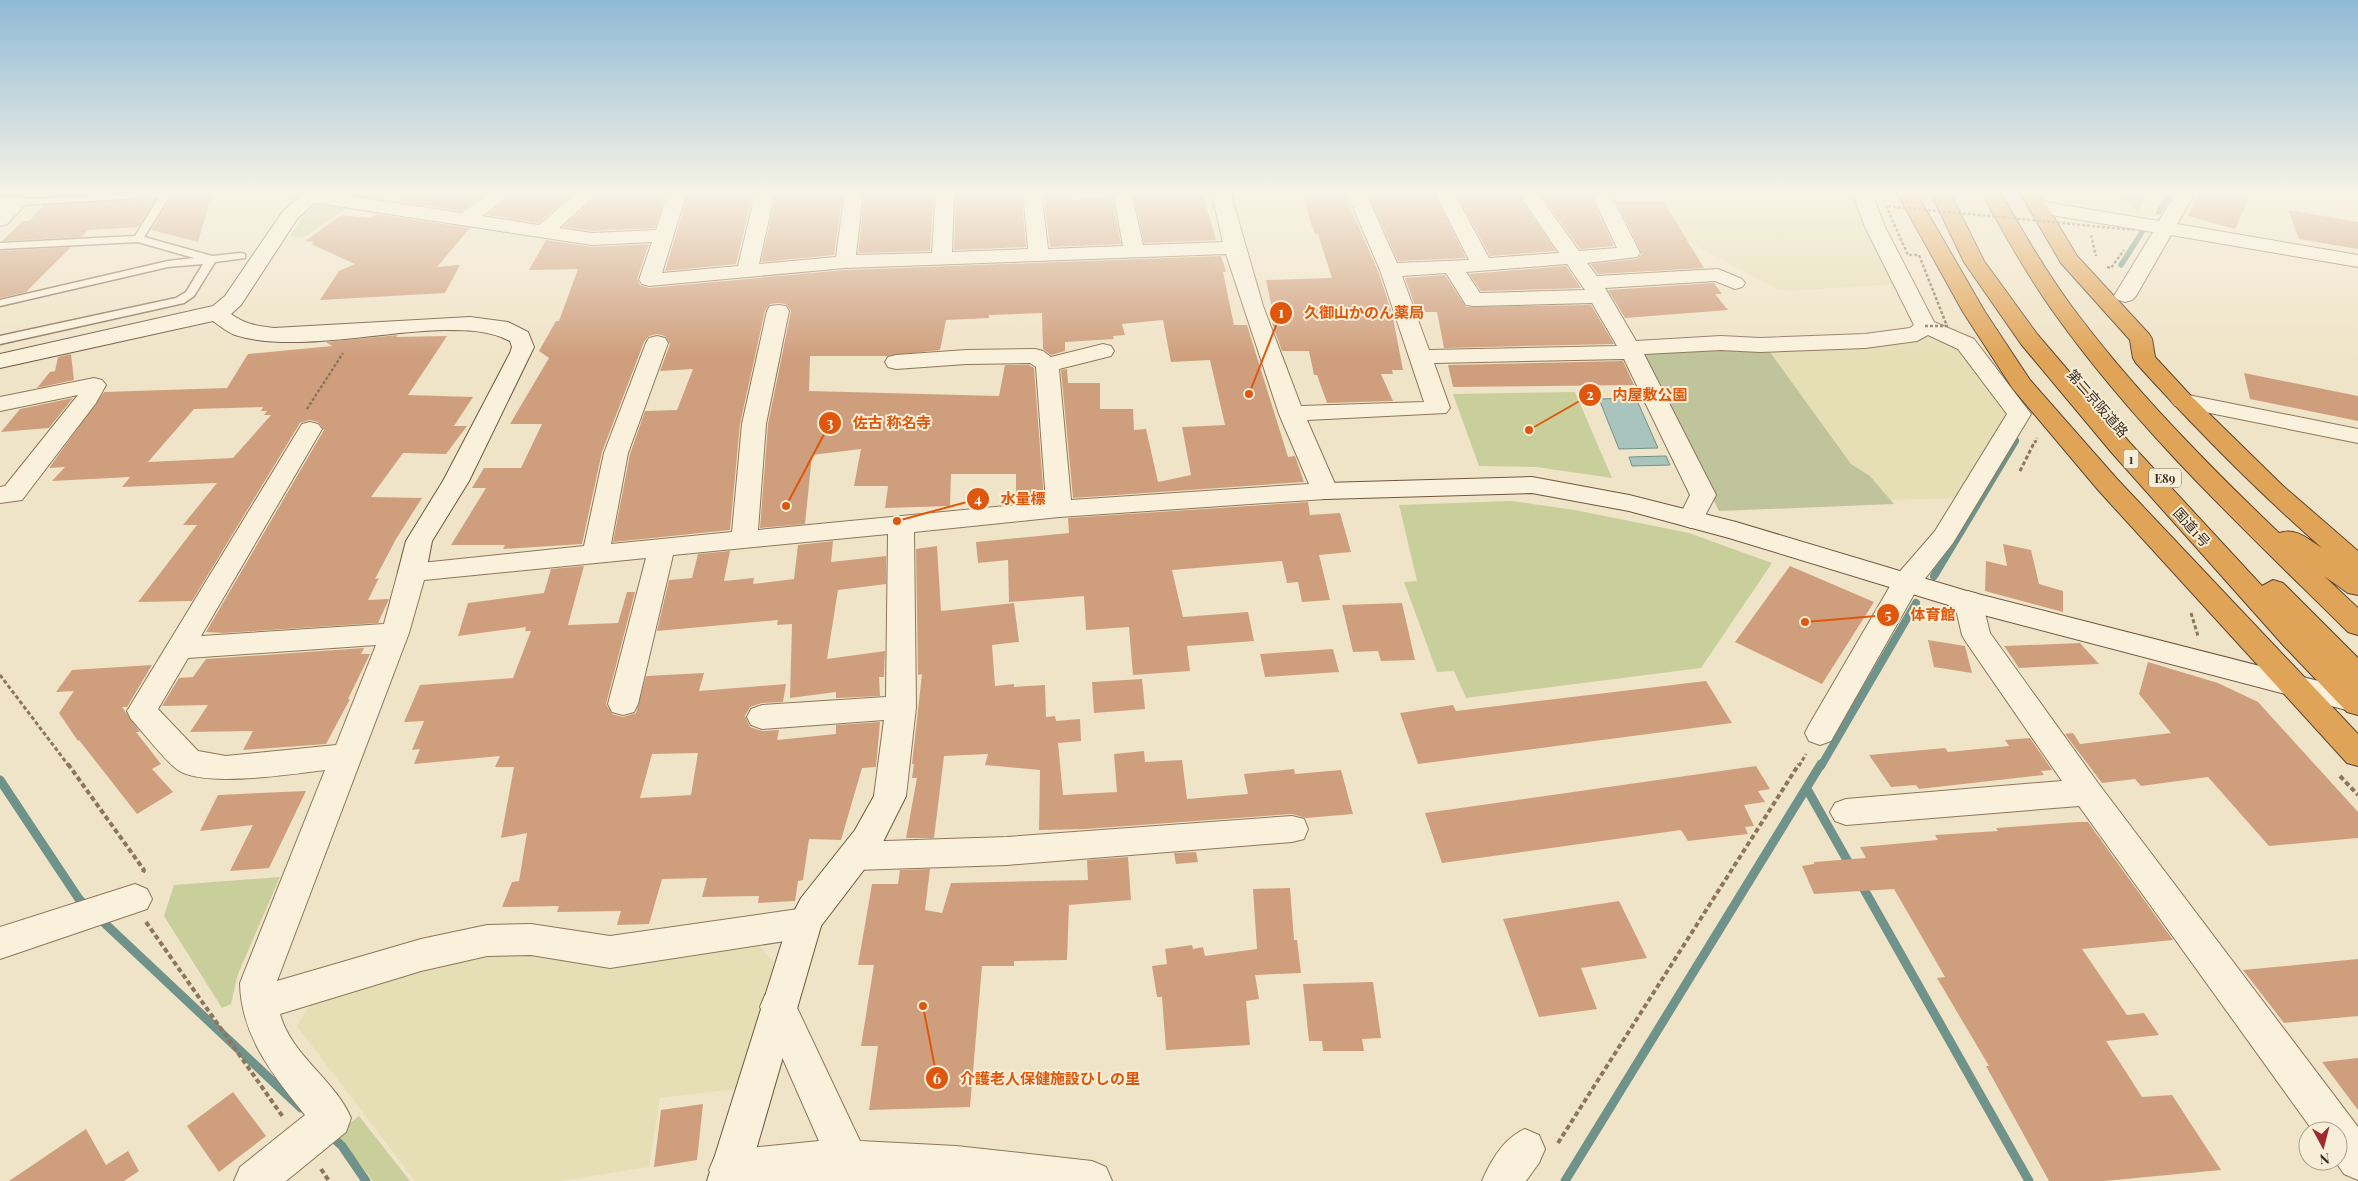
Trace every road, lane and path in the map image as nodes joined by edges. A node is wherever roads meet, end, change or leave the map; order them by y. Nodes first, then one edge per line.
1 (164, 246) edge
2 (269, 246) edge
3 (661, 246) edge
4 (753, 246) edge
5 (847, 246) edge
6 (943, 246) edge
7 (1038, 246) edge
8 (1133, 246) edge
9 (1379, 246) edge
10 (1472, 246) edge
11 (1565, 246) edge
12 (1627, 246) edge
13 (1885, 246) edge
14 (1904, 246) edge
15 (1936, 246) edge
16 (1966, 246) edge
17 (1981, 246) edge
18 (2019, 246) edge
19 (2034, 246) edge
20 (2038, 246) edge
21 (2060, 246) edge
22 (2094, 246) edge
23 (2154, 246) edge
24 (2267, 246) edge
25 (1233, 248) joint
26 (2125, 248) dead end
27 (1134, 252) junction
28 (1039, 255) junction
29 (241, 256) dead end
30 (2096, 256) dead end
31 (942, 258) junction
32 (211, 259) junction
33 (1574, 259) junction
34 (845, 262) junction
35 (2358, 262) edge
36 (1482, 265) junction
37 (1452, 267) junction
38 (2105, 267) dead end
39 (747, 270) junction
40 (1390, 270) junction
41 (1735, 283) dead end
42 (64, 288) junction
43 (1595, 289) junction
44 (0, 292) edge
45 (2126, 296) dead end
46 (0, 303) edge
47 (778, 311) dead end
48 (217, 314) junction
49 (1926, 326) junction
50 (358, 330) junction
51 (0, 340) edge
52 (657, 344) dead end
53 (1631, 350) junction
54 (1103, 352) dead end
55 (1422, 357) junction
56 (2144, 358) junction
57 (0, 361) edge
58 (896, 362) dead end
59 (1047, 365) junction
60 (2183, 401) junction
61 (0, 404) edge
62 (1291, 414) junction
63 (310, 429) joint
64 (2062, 431) junction
65 (2358, 436) edge
66 (2121, 448) junction
67 (2020, 471) dead end
68 (2108, 485) junction
69 (1325, 491) junction
70 (0, 495) edge
71 (1059, 509) junction
72 (2260, 517) junction
73 (1692, 519) junction
74 (901, 523) junction
75 (744, 540) junction
76 (662, 548) junction
77 (595, 555) junction
78 (2358, 566) edge
79 (412, 572) junction
80 (1906, 583) junction
81 (2358, 586) edge
82 (1968, 601) junction
83 (2358, 608) edge
84 (2358, 626) edge
85 (395, 633) junction
86 (178, 648) junction
87 (0, 675) edge
88 (2290, 682) junction
89 (2357, 696) edge
90 (622, 704) dead end
91 (901, 707) junction
92 (762, 717) dead end
93 (1820, 733) joint
94 (2358, 754) edge
95 (347, 756) junction
96 (2087, 792) junction
97 (1846, 812) dead end
98 (1292, 829) dead end
99 (855, 856) junction
100 (135, 899) junction
101 (805, 923) junction
102 (0, 944) edge
103 (258, 1004) junction
104 (778, 1007) junction
105 (2329, 1121) edge
106 (288, 1123) dead end
107 (2348, 1147) edge
108 (1540, 1148) joint
109 (848, 1160) junction
110 (2358, 1160) edge
111 (728, 1176) edge
112 (254, 1181) edge
113 (1092, 1181) edge
114 (1502, 1181) edge

1 - 32 lane
2 - 48 street
3 - 39 street
4 - 39 street
5 - 34 street
6 - 31 street
7 - 28 street
8 - 27 street
9 - 40 street
10 - 36 street
11 - 33 street
12 - 33 street
13 - 49 street
14 - 49 path, bridge
15 - 64 highway
16 - 66 highway, 国道1号 / 1
17 - 89 highway, 第二京阪道路 / E89
18 - 84 highway, E89
19 - 72 highway
20 - 56 highway
21 - 56 highway
22 - 30 path
23 - 45 street
24 - 35 street
25 - 27 street
25 - 62 street
26 - 38 path
27 - 28 street
28 - 31 street
29 - 32 lane
31 - 34 street
32 - 42 lane
32 - 51 lane
33 - 36 street
33 - 43 street
34 - 39 street
36 - 37 street
37 - 40 street
37 - 43 street
40 - 55 street
41 - 43 street
42 - 44 lane
42 - 46 lane
43 - 53 street
47 - 75 street
48 - 50 street
48 - 57 street
49 - 53 street
49 - 80 street
50 - 63 path
50 - 79 street
52 - 77 street
53 - 55 street
53 - 73 street
54 - 59 street
55 - 62 street
56 - 60 highway
58 - 59 street
59 - 71 street
60 - 65 street
60 - 78 highway
61 - 70 street
62 - 69 street
63 - 86 street
64 - 67 path
64 - 68 highway
66 - 68 highway
66 - 89 highway, 国道1号 / 1
68 - 88 highway
69 - 71 street
69 - 73 street
71 - 74 street
72 - 81 highway
72 - 83 highway
73 - 80 street
74 - 75 street
74 - 91 street
75 - 76 street
76 - 77 street
76 - 90 street
77 - 79 street
79 - 85 street
80 - 82 street
80 - 93 street
82 - 88 street
82 - 96 street
85 - 86 street
85 - 95 street
86 - 95 street
87 - 100 path
88 - 89 street
88 - 94 highway
91 - 92 street
91 - 99 street
93 - 108 path
95 - 103 street
96 - 97 street
96 - 105 street
98 - 99 street
99 - 101 street
100 - 102 street
100 - 106 path
101 - 103 street
101 - 104 street
103 - 112 street
104 - 109 street
104 - 111 street
107 - 110 street
108 - 114 street
109 - 111 street
109 - 113 street

